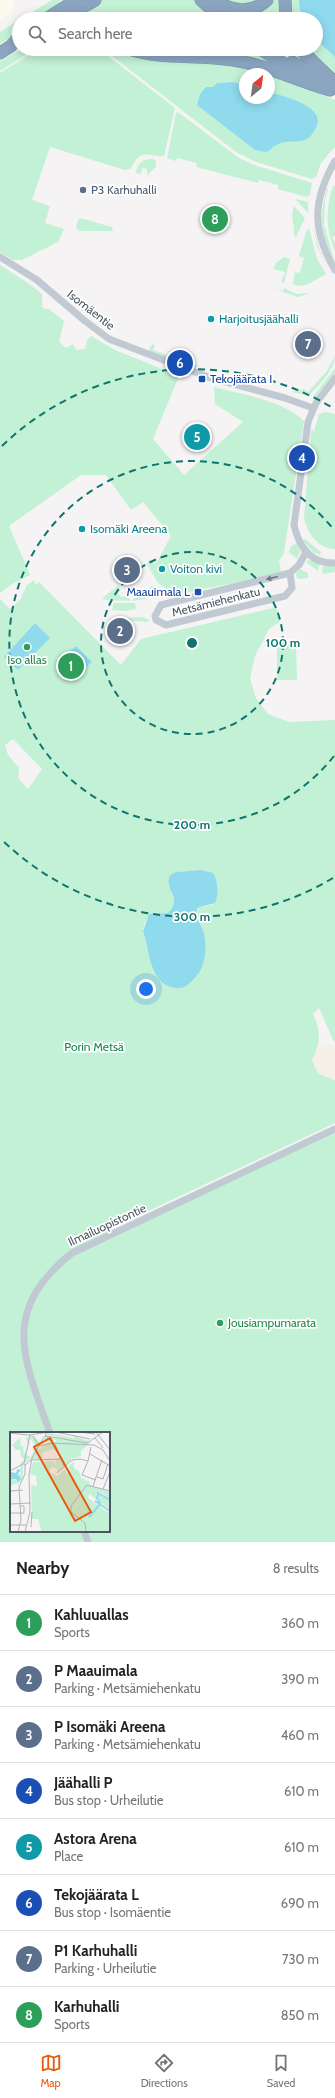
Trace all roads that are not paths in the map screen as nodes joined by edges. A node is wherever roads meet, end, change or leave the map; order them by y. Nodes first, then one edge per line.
1 (95, 0) edge
2 (201, 0) edge
3 (212, 0) edge
4 (267, 0) edge
5 (285, 0) edge
6 (75, 3) edge
7 (59, 12) edge
8 (68, 12) edge
9 (81, 12) edge
10 (214, 12) edge
11 (223, 12) edge
12 (286, 12) edge
13 (12, 44) edge
14 (0, 52) edge
15 (158, 56) edge
16 (273, 56) edge
17 (281, 56) edge
18 (306, 56) edge
19 (334, 88) edge
20 (335, 161) edge
21 (0, 257) edge
22 (335, 270) edge
23 (335, 378) edge
24 (313, 408) junction
25 (306, 552) junction
26 (335, 563) edge
27 (290, 573) junction
28 (335, 1129) edge
29 (50, 1432) edge
30 (84, 1532) edge
31 (88, 1542) edge

1 - 6 highway
2 - 10 highway
3 - 4 highway
3 - 11 highway
5 - 12 highway
6 - 7 highway
6 - 8 highway
6 - 9 highway
13 - 14 highway
15 - 19 highway
16 - 19 highway
17 - 19 highway
18 - 19 highway
20 - 22 street
21 - 24 street, Isomäentie
23 - 24 street
24 - 25 street
25 - 26 street
25 - 27 street
27 -> 27 street, Metsämiehenkatu
28 - 29 street, Ilmailuopistontie
30 - 31 street

